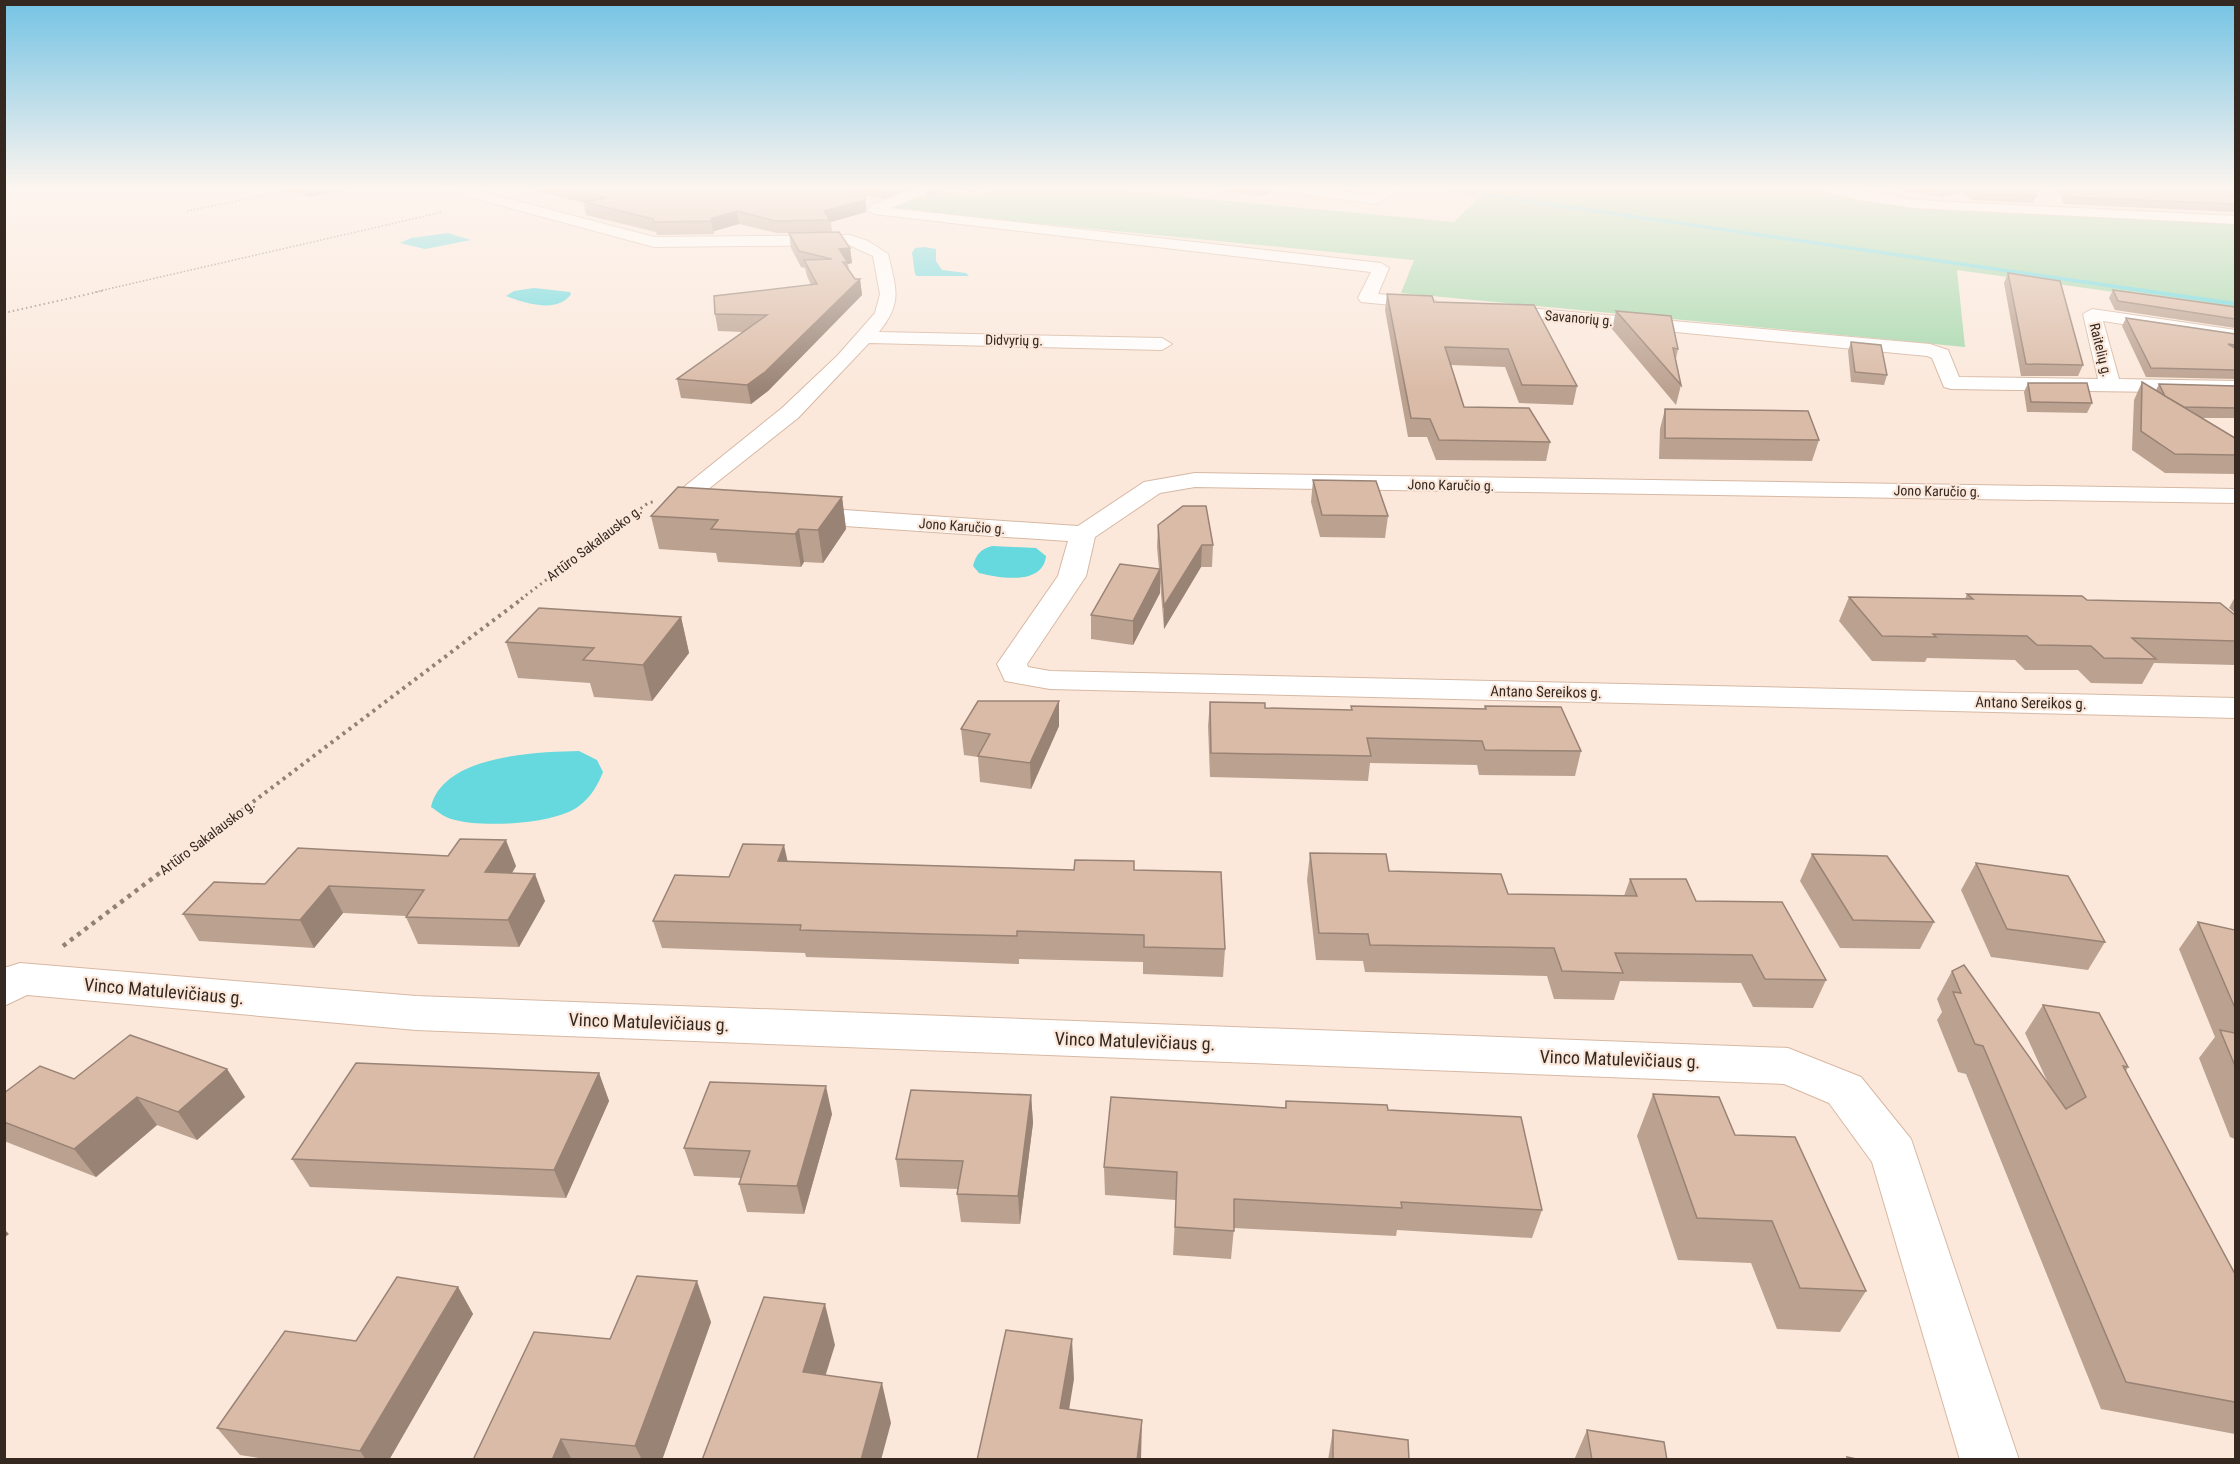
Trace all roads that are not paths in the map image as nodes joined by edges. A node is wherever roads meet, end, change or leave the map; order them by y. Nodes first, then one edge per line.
1 (880, 254) edge
2 (1243, 254) edge
3 (1452, 306) edge
4 (1475, 308) edge
5 (2235, 336) edge
6 (865, 337) junction
7 (1162, 344) dead end
8 (2110, 385) junction
9 (2235, 387) edge
10 (2235, 496) edge
11 (744, 512) edge
12 (779, 514) edge
13 (1083, 534) junction
14 (2235, 708) edge
15 (12, 984) edge
16 (1990, 1460) edge

1 - 6 street
2 - 3 street
4 - 8 street, Savanorių g.
5 - 8 street, Raitelių g.
6 - 7 street, Didvyrių g.
6 - 11 street
8 - 9 street
10 - 13 street, Jono Karučio g.
12 - 13 street, Jono Karučio g.
13 - 14 street, Antano Sereikos g.
15 - 16 street, Vinco Matulevičiaus g.

